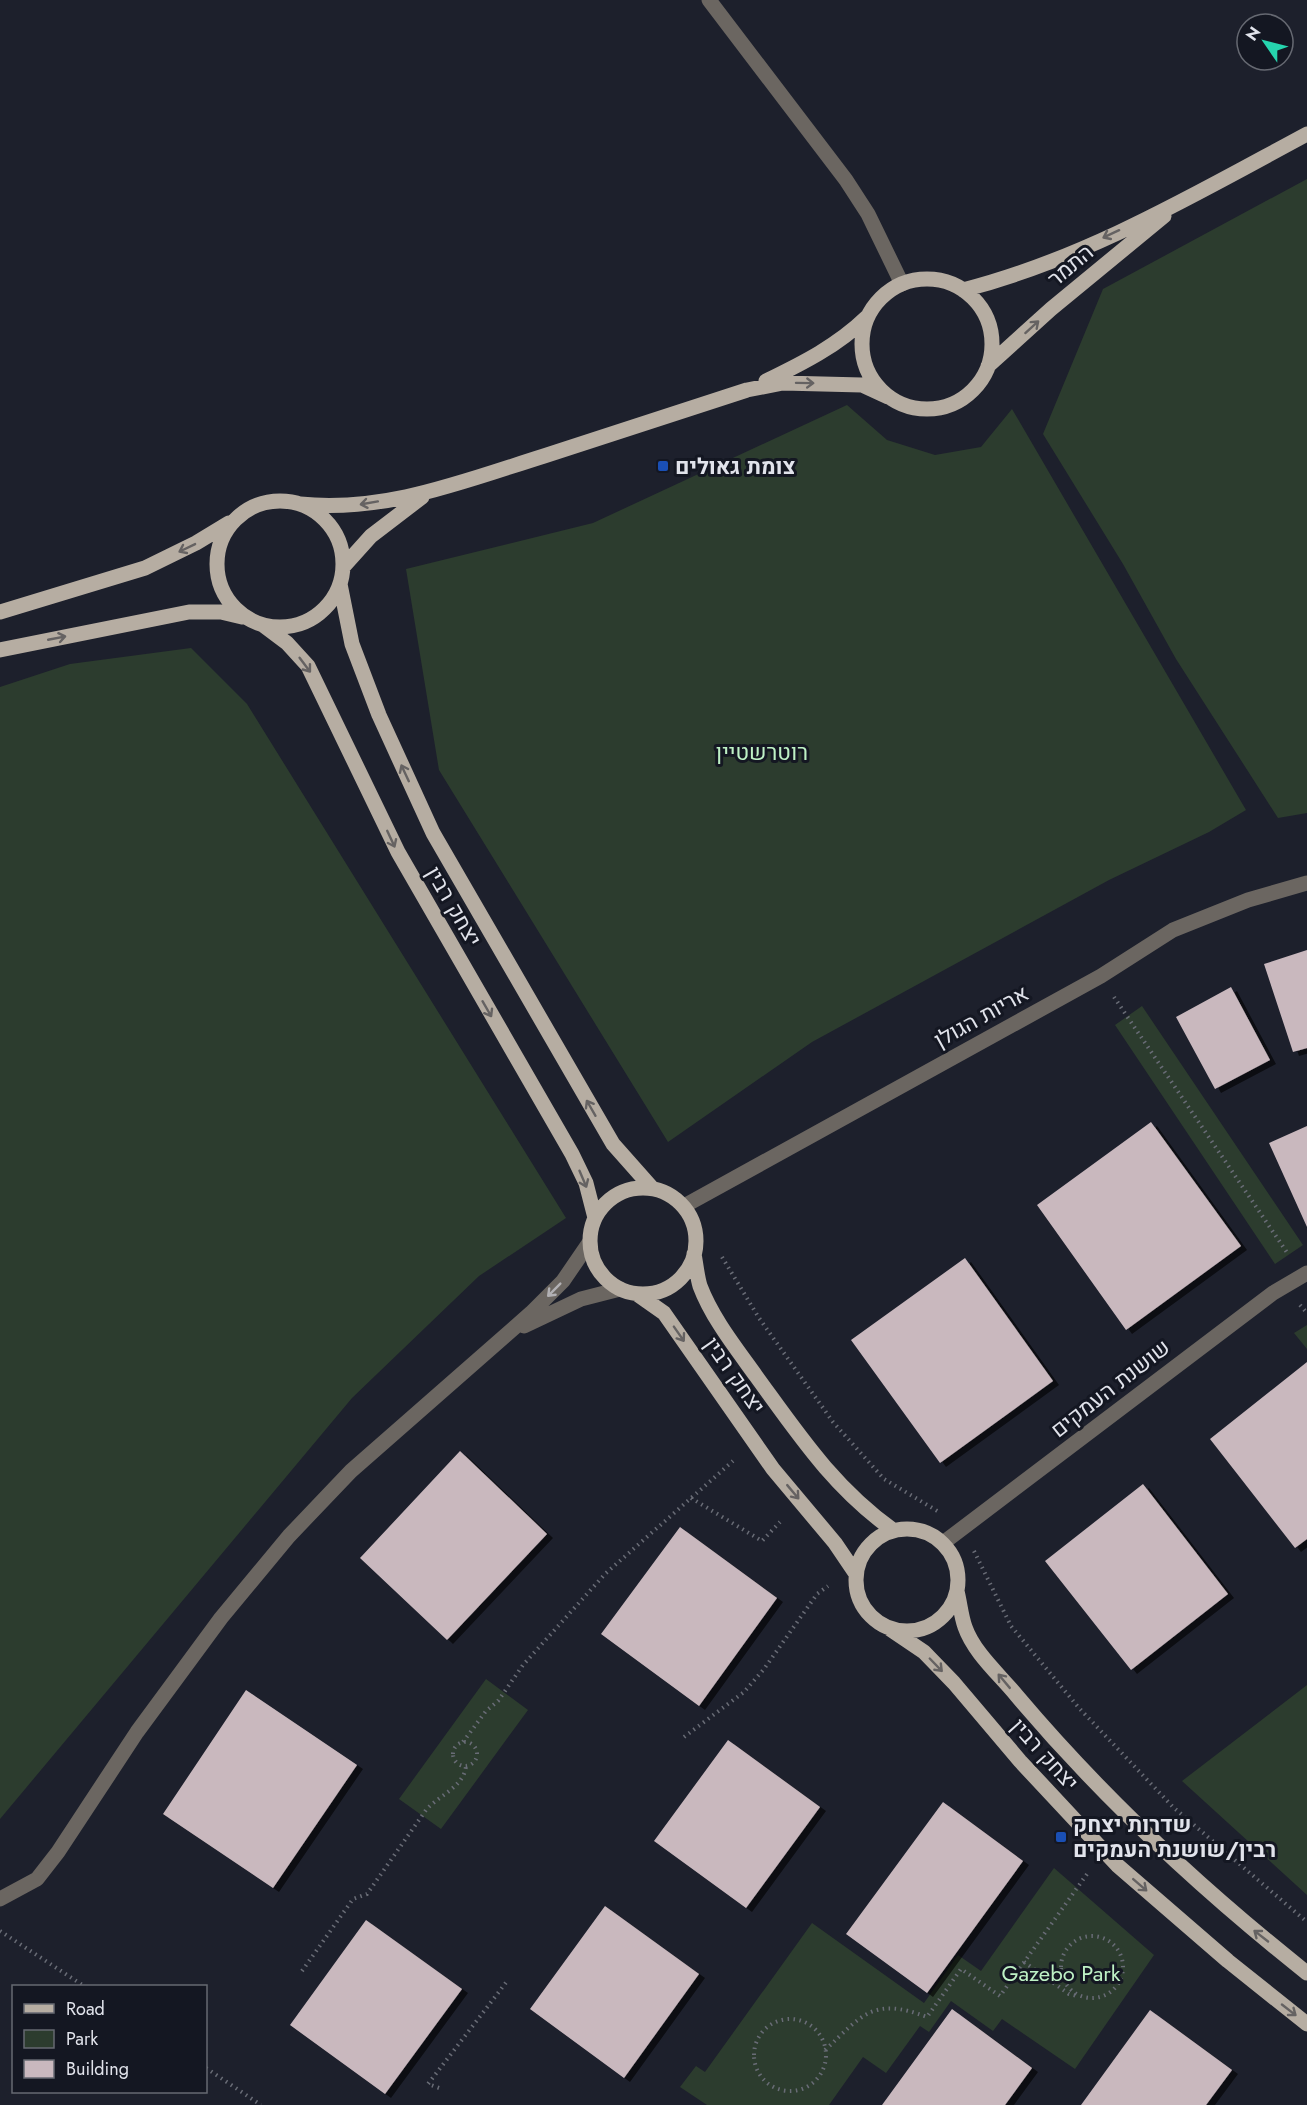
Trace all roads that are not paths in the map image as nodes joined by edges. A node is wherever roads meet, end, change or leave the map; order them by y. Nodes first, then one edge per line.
1 (710, 0) edge
2 (1307, 134) edge
3 (1183, 201) junction
4 (902, 284) junction
5 (963, 290) junction
6 (869, 315) junction
7 (988, 366) junction
8 (747, 390) junction
9 (888, 397) junction
10 (427, 494) junction
11 (300, 504) junction
12 (237, 519) junction
13 (344, 566) junction
14 (340, 584) junction
15 (0, 612) edge
16 (246, 618) junction
17 (262, 626) junction
18 (0, 650) edge
19 (1307, 883) edge
20 (652, 1188) junction
21 (684, 1206) junction
22 (595, 1218) junction
23 (589, 1243) junction
24 (694, 1254) junction
25 (1305, 1274) edge
26 (620, 1289) junction
27 (637, 1294) junction
28 (510, 1333) junction
29 (893, 1530) junction
30 (943, 1543) junction
31 (856, 1575) junction
32 (957, 1591) junction
33 (890, 1629) junction
34 (0, 1899) edge
35 (1307, 1972) edge
36 (1307, 2024) edge

1 - 4 street
2 - 3 main road, התמר
3 -> 5 main road, התמר
7 -> 3 main road, התמר
4 - 5 main road
4 - 6 main road
5 - 7 main road
6 - 8 main road
6 - 9 main road
7 - 9 main road
8 -> 9 main road
8 - 10 main road
10 -> 11 main road
10 - 13 main road
11 - 12 main road
11 - 13 main road
12 -> 15 main road
12 - 16 main road
13 - 14 main road
14 - 17 main road
20 -> 14 main road, יצחק רבין
16 - 17 main road
18 -> 16 main road
17 -> 22 main road, יצחק רבין
19 - 21 street, אריות הגולן
20 - 21 main road
20 - 22 main road
21 - 24 main road
22 - 23 main road
23 - 26 main road
23 -> 28 street
24 - 27 main road
24 - 29 main road, יצחק רבין
25 - 30 street, שושנת העמקים
26 - 27 main road
26 - 28 street
27 -> 31 main road, יצחק רבין
28 - 34 street
29 - 30 main road
29 - 31 main road
30 - 32 main road
31 - 33 main road
32 - 33 main road
35 -> 32 main road, יצחק רבין
33 -> 36 main road, יצחק רבין

